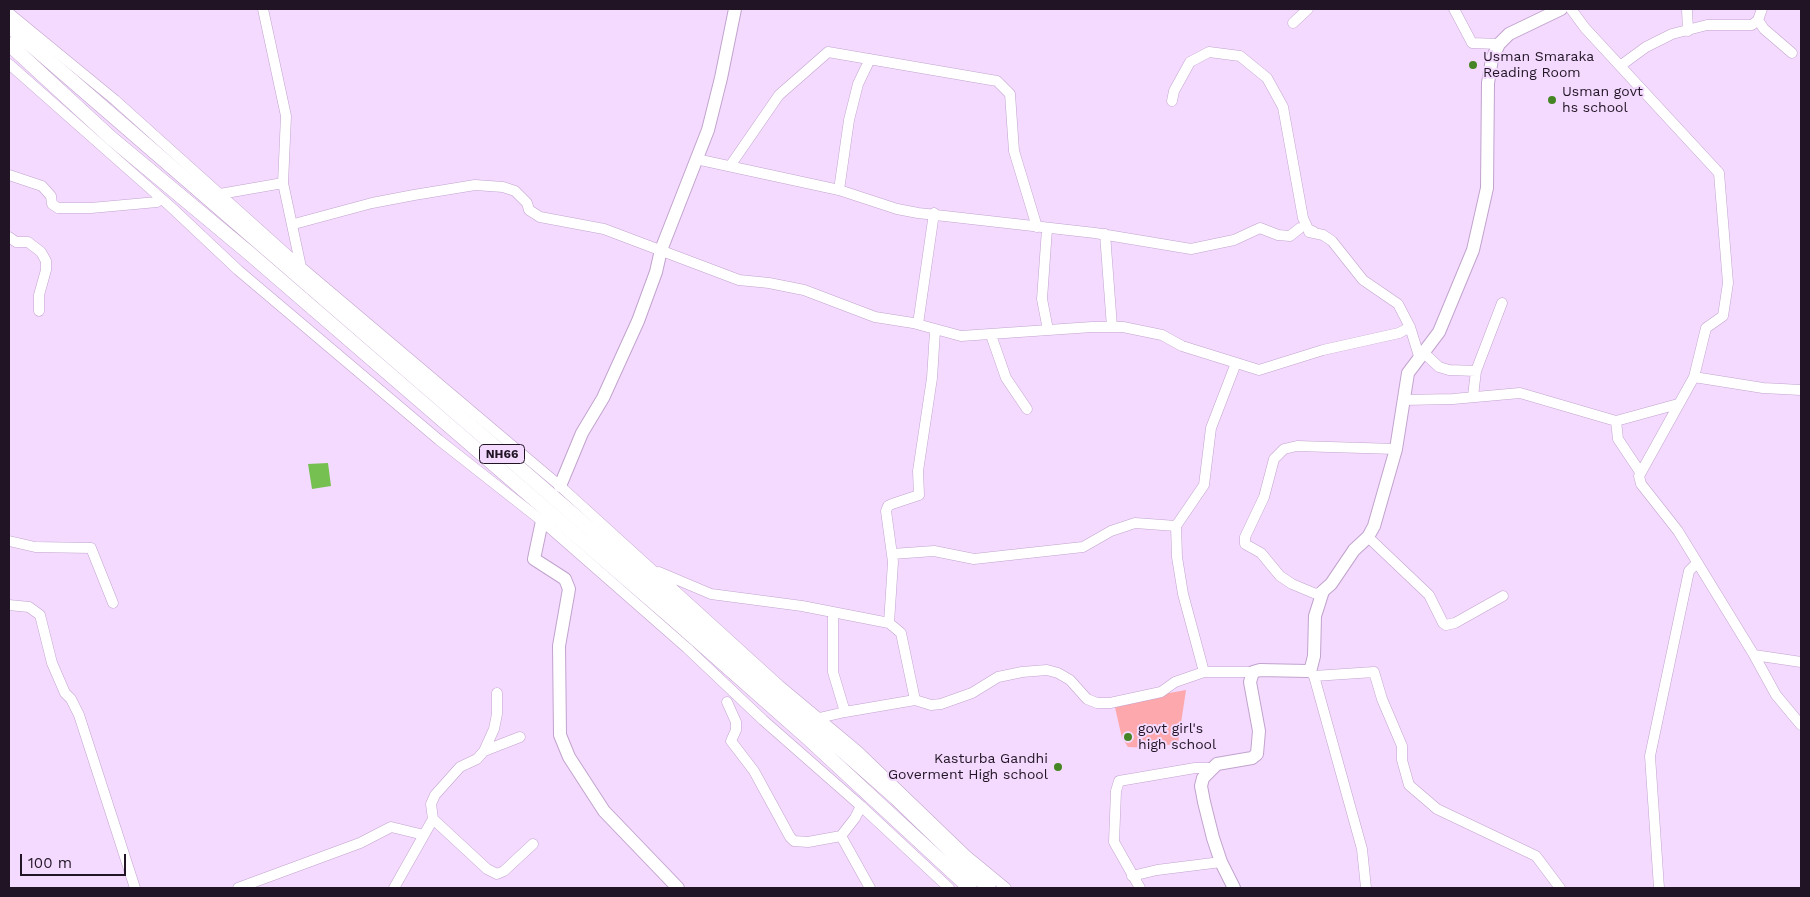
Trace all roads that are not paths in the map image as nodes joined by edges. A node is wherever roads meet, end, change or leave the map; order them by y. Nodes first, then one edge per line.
1 (263, 9) edge
2 (735, 9) edge
3 (1308, 9) edge
4 (1454, 9) edge
5 (1561, 9) edge
6 (1571, 9) edge
7 (1687, 9) edge
8 (1762, 9) edge
9 (9, 13) edge
10 (1758, 20) junction
11 (1293, 23) dead end
12 (9, 26) edge
13 (1688, 31) junction
14 (9, 44) edge
15 (1499, 44) junction
16 (1792, 54) dead end
17 (870, 59) junction
18 (9, 64) edge
19 (1620, 66) junction
20 (1172, 101) dead end
21 (696, 159) junction
22 (730, 166) junction
23 (9, 175) edge
24 (284, 183) junction
25 (839, 190) junction
26 (220, 194) junction
27 (1298, 197) junction
28 (157, 202) dead end
29 (934, 213) junction
30 (294, 224) junction
31 (1042, 228) junction
32 (1300, 228) junction
33 (1314, 232) junction
34 (1105, 234) junction
35 (9, 237) edge
36 (661, 250) junction
37 (301, 267) junction
38 (1502, 303) dead end
39 (39, 311) dead end
40 (918, 324) junction
41 (1112, 327) junction
42 (1410, 327) junction
43 (1048, 330) junction
44 (935, 331) junction
45 (991, 335) junction
46 (1421, 354) junction
47 (1236, 363) junction
48 (1476, 371) junction
49 (1694, 377) junction
50 (1801, 390) edge
51 (1473, 396) junction
52 (1404, 400) junction
53 (1678, 404) junction
54 (1027, 408) dead end
55 (1616, 421) junction
56 (1396, 449) junction
57 (1640, 472) junction
58 (560, 486) junction
59 (542, 522) junction
60 (1176, 526) junction
61 (1368, 538) junction
62 (9, 541) edge
63 (892, 554) junction
64 (1696, 563) junction
65 (652, 568) junction
66 (1323, 591) junction
67 (1503, 596) dead end
68 (113, 603) dead end
69 (9, 604) edge
70 (833, 612) junction
71 (889, 622) junction
72 (1754, 655) junction
73 (1801, 662) edge
74 (1204, 672) junction
75 (1253, 672) junction
76 (1312, 673) junction
77 (497, 693) dead end
78 (916, 700) junction
79 (727, 702) dead end
80 (845, 712) junction
81 (819, 718) junction
82 (1801, 725) edge
83 (520, 738) dead end
84 (484, 751) junction
85 (1211, 768) junction
86 (861, 806) junction
87 (433, 819) junction
88 (424, 835) junction
89 (841, 836) junction
90 (534, 844) dead end
91 (1221, 862) junction
92 (1132, 876) junction
93 (135, 888) edge
94 (238, 888) edge
95 (394, 888) edge
96 (678, 888) edge
97 (870, 888) edge
98 (949, 888) edge
99 (970, 888) edge
100 (989, 888) edge
101 (1006, 888) edge
102 (1140, 888) edge
103 (1234, 888) edge
104 (1366, 888) edge
105 (1560, 888) edge
106 (1659, 888) edge

1 - 24 street
2 - 21 main road
3 - 11 street
4 - 15 street
5 - 15 main road
6 - 19 street
7 - 13 street
8 - 10 street
9 - 26 street
10 - 13 street
10 - 16 street
12 - 100 highway, NH66
13 - 19 street
14 - 99 highway, NH66
15 - 46 main road
17 - 22 street
17 - 25 street
17 - 31 street
18 - 59 street
19 - 49 street
20 - 27 street
21 - 22 street
21 - 36 main road
22 - 25 street
23 - 28 street
24 - 26 street
24 - 30 street
25 - 29 street
26 - 37 street
27 - 32 street
27 - 33 street
29 - 31 street
29 - 40 street
30 - 36 street
30 - 37 street
31 - 34 street
31 - 43 street
32 - 33 street
32 - 34 street
33 - 42 street
34 - 41 street
35 - 39 street
36 - 40 street
36 - 58 main road
37 - 58 street
38 - 48 street
40 - 44 street
41 - 43 street
41 - 47 street
42 - 46 street
42 - 47 street
43 - 45 street
44 - 45 street
44 - 63 street
45 - 54 street
46 - 48 street
46 - 52 main road
47 - 60 street
48 - 51 street
49 - 50 street
49 - 53 street
51 - 52 street
51 - 55 street
52 - 56 main road
53 - 55 street
53 - 57 street
55 - 57 street
56 - 61 main road
56 - 66 street
57 - 64 street
58 - 65 street
59 - 86 street
59 - 96 main road
60 - 63 street
60 - 74 street
61 - 66 main road
61 - 67 street
62 - 68 street
63 - 71 street
64 - 72 street
64 - 106 street
65 - 70 street
65 - 81 street
66 - 76 main road
69 - 93 street
70 - 71 street
70 - 80 street
71 - 78 street
72 - 73 street
72 - 82 street
74 - 75 street
74 - 78 street
75 - 76 main road
75 - 85 main road
76 - 104 street
76 - 105 street
77 - 84 street
78 - 80 street
79 - 89 street
80 - 81 street
81 - 101 street
83 - 84 street
84 - 87 street
85 - 91 main road
85 - 92 street
86 - 89 street
86 - 98 street
87 - 88 street
87 - 90 street
88 - 94 street
88 - 95 street
89 - 97 street
91 - 92 street
91 - 103 main road
92 - 102 street

